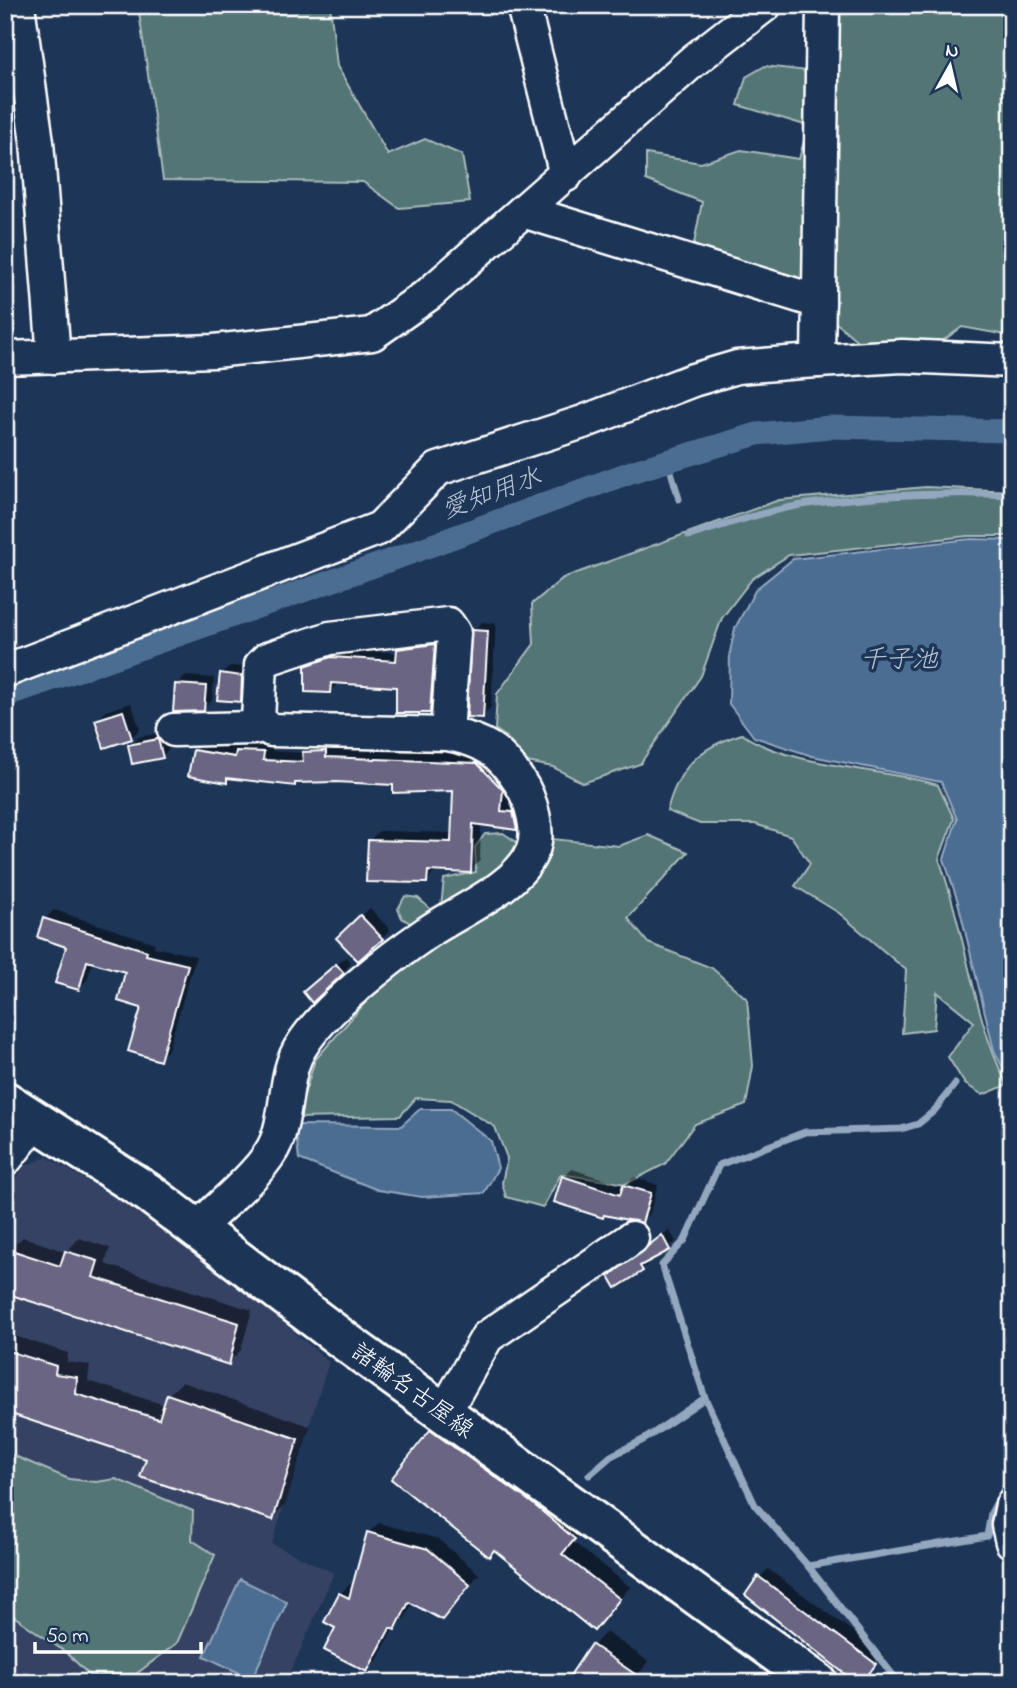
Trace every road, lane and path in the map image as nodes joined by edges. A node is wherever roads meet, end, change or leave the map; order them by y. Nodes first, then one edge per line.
1 (18, 5) edge
2 (523, 5) edge
3 (823, 5) edge
4 (761, 7) edge
5 (566, 176) junction
6 (523, 211) junction
7 (819, 302) junction
8 (54, 357) junction
9 (5, 358) edge
10 (818, 361) junction
11 (1012, 361) edge
12 (5, 671) edge
13 (264, 725) junction
14 (174, 730) dead end
15 (447, 734) junction
16 (21, 1110) edge
17 (5, 1160) edge
18 (198, 1228) junction
19 (632, 1238) dead end
20 (444, 1413) junction
21 (1012, 1505) edge
22 (1012, 1542) edge
23 (818, 1683) edge

1 - 8 street
2 - 5 street
3 - 7 street
4 - 5 street
5 - 6 street
6 - 7 street
6 - 8 street
7 - 10 street
8 - 9 street
10 - 11 street
10 - 12 street
13 - 14 street
13 - 15 street
13 - 15 street
15 - 18 street
16 - 17 street
16 - 18 main road, 諸輪名古屋線
18 - 20 main road, 諸輪名古屋線
19 - 20 street
20 - 23 main road, 諸輪名古屋線
21 - 22 street

